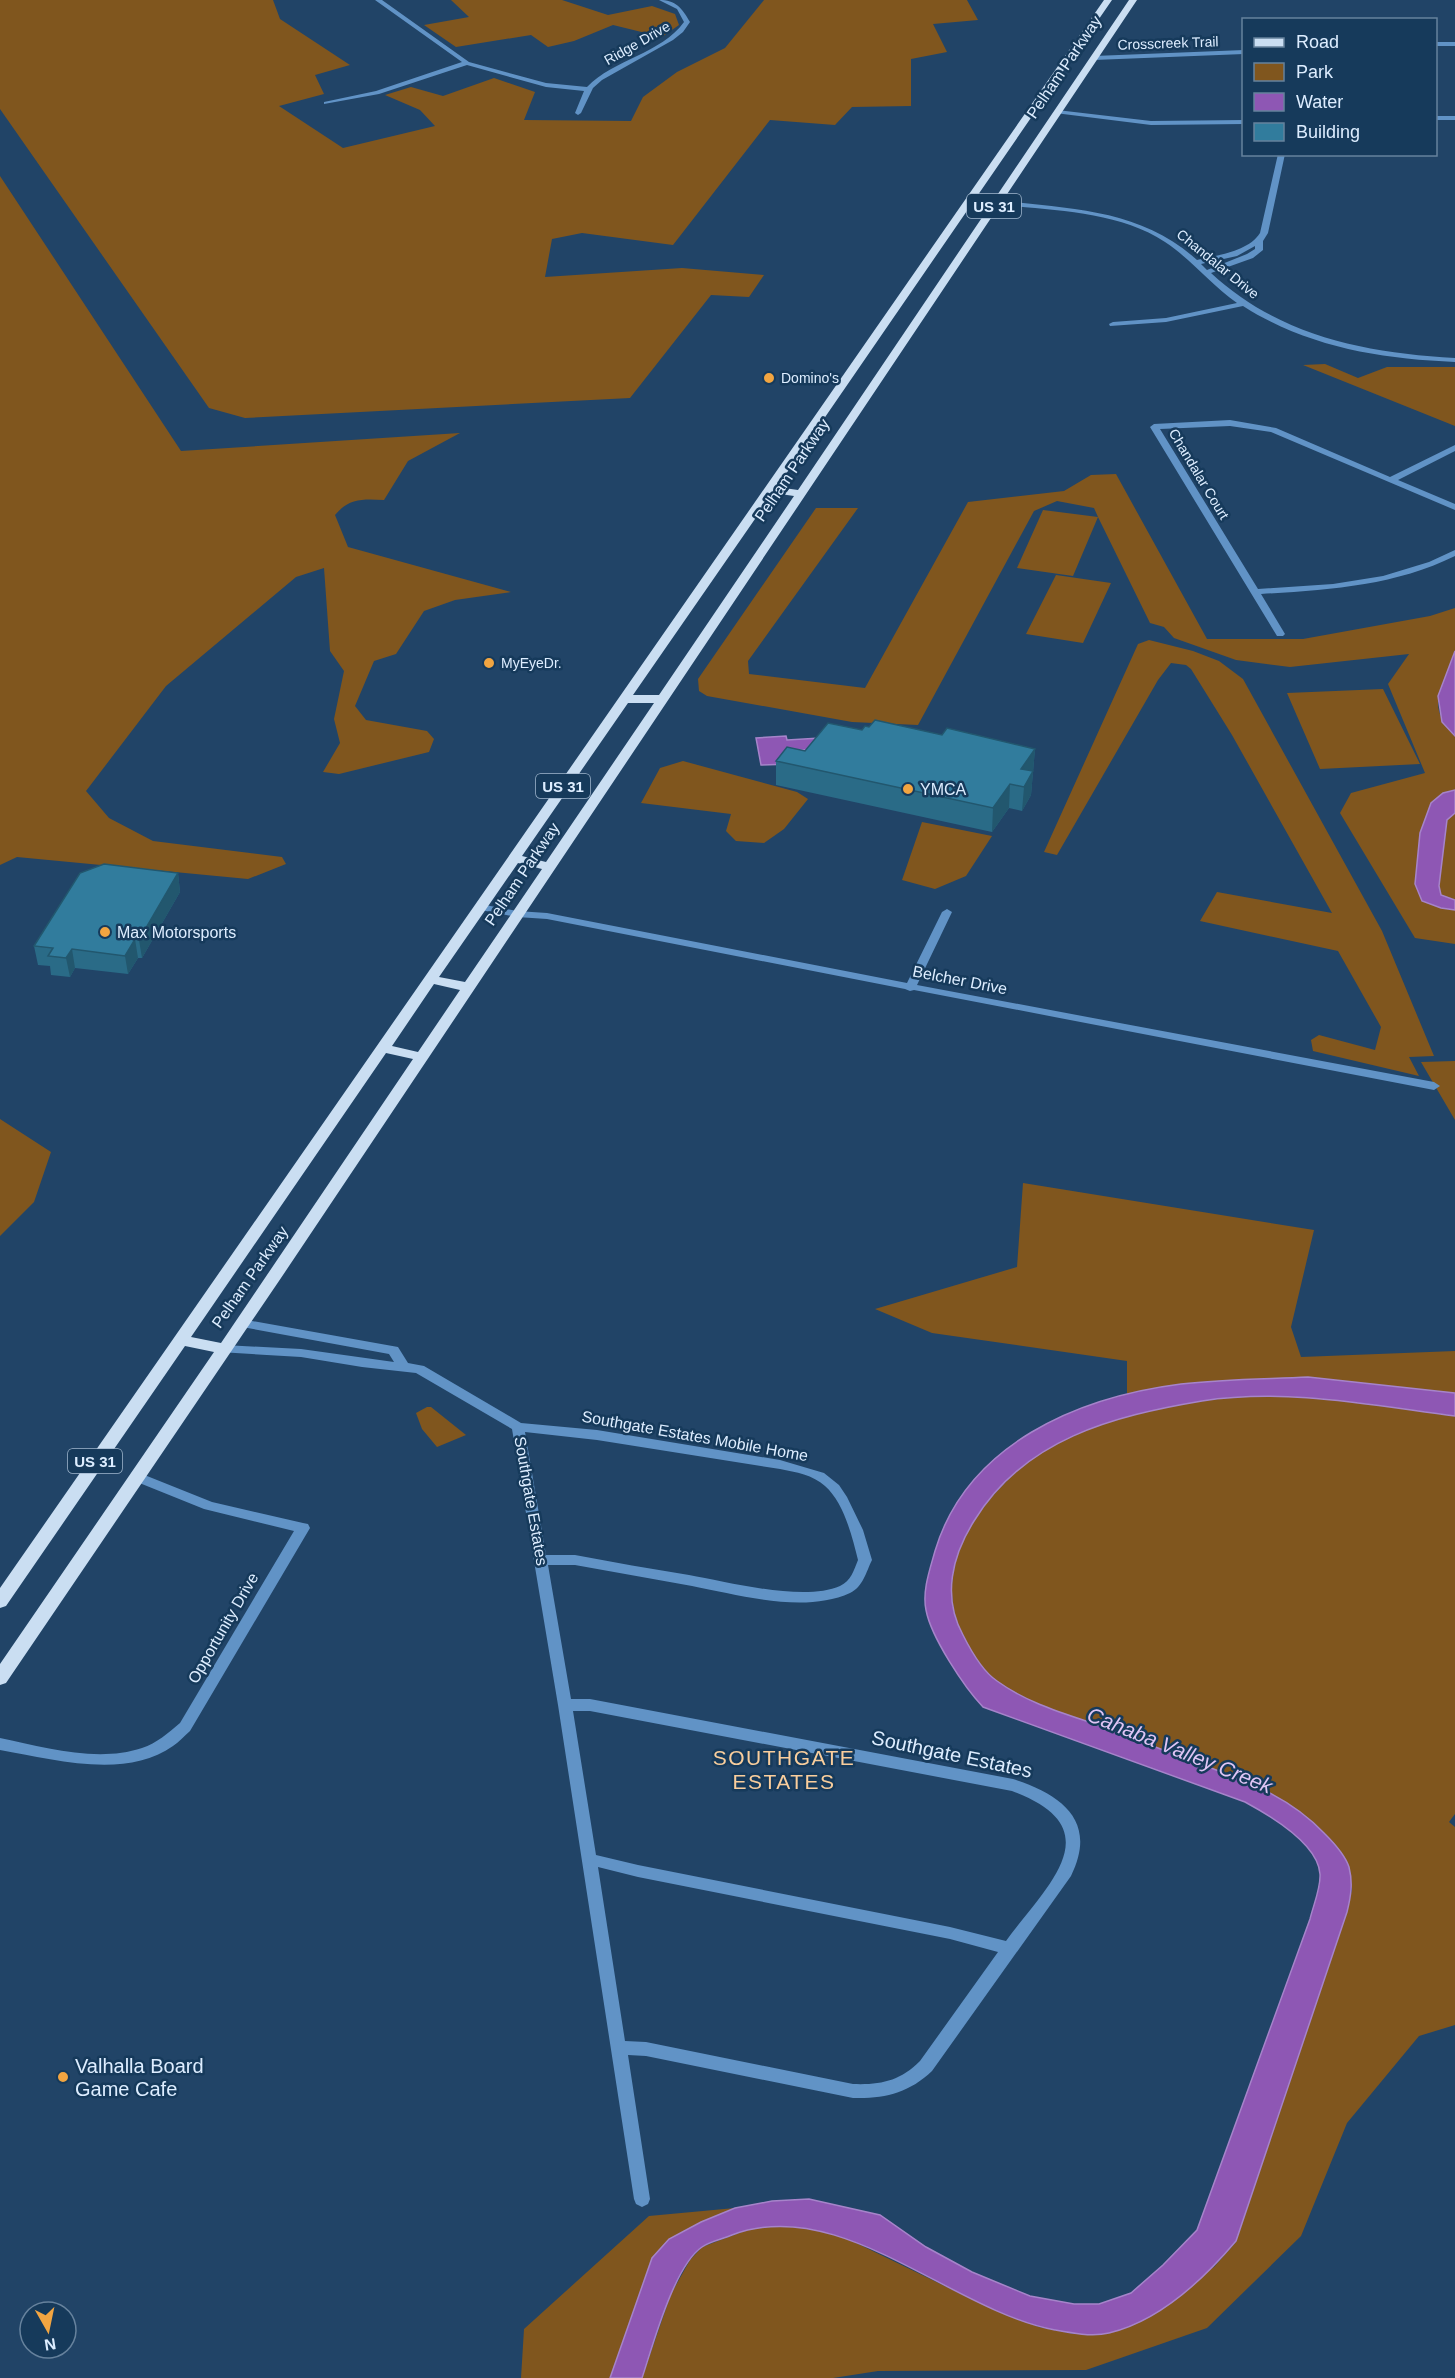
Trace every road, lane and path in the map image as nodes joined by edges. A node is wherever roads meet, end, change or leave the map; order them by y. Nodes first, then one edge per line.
1 (378, 0) edge
2 (662, 0) edge
3 (1108, 0) edge
4 (1133, 0) edge
5 (1437, 44) edge
6 (1455, 44) edge
7 (1242, 52) edge
8 (1081, 58) junction
9 (467, 63) junction
10 (588, 89) junction
11 (326, 103) dead end
12 (1051, 105) junction
13 (578, 113) dead end
14 (1437, 118) edge
15 (1455, 118) edge
16 (1242, 122) edge
17 (1282, 156) edge
18 (983, 201) junction
19 (965, 227) junction
20 (1259, 241) junction
21 (1194, 263) junction
22 (1205, 273) junction
23 (1243, 304) junction
24 (1113, 324) dead end
25 (887, 341) junction
26 (1455, 360) edge
27 (840, 410) junction
28 (1455, 448) edge
29 (1390, 480) junction
30 (769, 489) junction
31 (800, 494) junction
32 (1455, 507) edge
33 (1455, 553) edge
34 (1255, 592) junction
35 (1280, 634) dead end
36 (623, 699) junction
37 (663, 699) junction
38 (513, 858) junction
39 (549, 867) junction
40 (480, 907) junction
41 (947, 912) dead end
42 (517, 914) junction
43 (429, 979) junction
44 (467, 987) junction
45 (910, 988) junction
46 (381, 1048) junction
47 (422, 1057) junction
48 (1434, 1086) dead end
49 (241, 1323) junction
50 (182, 1340) junction
51 (224, 1348) junction
52 (403, 1366) junction
53 (518, 1427) junction
54 (137, 1477) junction
55 (541, 1560) junction
56 (0, 1601) edge
57 (0, 1678) edge
58 (565, 1705) junction
59 (0, 1744) edge
60 (589, 1859) junction
61 (1009, 1948) junction
62 (618, 2048) junction
63 (642, 2199) dead end

1 - 9 street
2 - 10 street, Ridge Drive
3 - 8 main road, Pelham Parkway / US 31
4 - 8 main road, Pelham Parkway / US 31
5 - 6 street
7 - 8 street, Crosscreek Trail
8 - 12 main road, Pelham Parkway / US 31
8 - 12 main road, Pelham Parkway / US 31
9 - 10 street
9 - 11 street
10 - 13 street, Ridge Drive
12 - 16 street
12 - 18 main road, Pelham Parkway / US 31
12 - 18 main road, Pelham Parkway / US 31
14 - 15 street
17 - 20 street
18 - 19 main road, Pelham Parkway / US 31
18 - 19 main road, Pelham Parkway / US 31
18 - 21 street, Chandalar Drive
19 - 25 main road, Pelham Parkway / US 31
19 - 25 main road, Pelham Parkway / US 31
20 - 21 street
20 - 22 street
21 - 22 street, Chandalar Drive
22 - 23 street, Chandalar Drive
23 - 24 street
23 - 26 street, Chandalar Drive
25 - 27 main road, Pelham Parkway / US 31
25 - 27 main road, Pelham Parkway / US 31
27 - 30 main road, Pelham Parkway / US 31
27 - 31 main road, Pelham Parkway / US 31
28 - 29 street
29 - 32 street, Chandalar Court
29 - 34 street, Chandalar Court
30 - 31 main road
30 - 36 main road, Pelham Parkway / US 31
31 - 37 main road, Pelham Parkway / US 31
33 - 34 street
34 - 35 street, Chandalar Court
36 - 37 main road
36 - 38 main road, Pelham Parkway / US 31
37 - 39 main road, Pelham Parkway / US 31
38 - 39 main road
38 - 40 main road, Pelham Parkway / US 31
39 - 42 main road, Pelham Parkway / US 31
40 - 42 street, Belcher Drive
40 - 43 main road, Pelham Parkway / US 31
41 - 45 street
42 - 44 main road, Pelham Parkway / US 31
42 - 45 street, Belcher Drive
43 - 44 main road
43 - 46 main road, Pelham Parkway / US 31
44 - 47 main road, Pelham Parkway / US 31
45 - 48 street, Belcher Drive
46 - 47 main road
46 - 50 main road, Pelham Parkway / US 31
47 - 49 main road, Pelham Parkway / US 31
49 - 51 main road, Pelham Parkway / US 31
49 - 52 street, Southgate Estates
50 - 51 main road
50 - 56 main road, Pelham Parkway / US 31
51 - 52 street, Southgate Estates
51 - 54 main road, Pelham Parkway / US 31
52 - 53 street, Southgate Estates
53 - 55 street, Southgate Estates
53 - 55 street, Southgate Estates Mobile Home
54 - 57 main road, Pelham Parkway / US 31
54 - 59 street, Opportunity Drive
55 - 58 street, Southgate Estates
58 - 60 street, Southgate Estates
58 - 61 street, Southgate Estates
60 - 61 street
60 - 62 street, Southgate Estates
61 - 62 street, Southgate Estates
62 - 63 street, Southgate Estates

